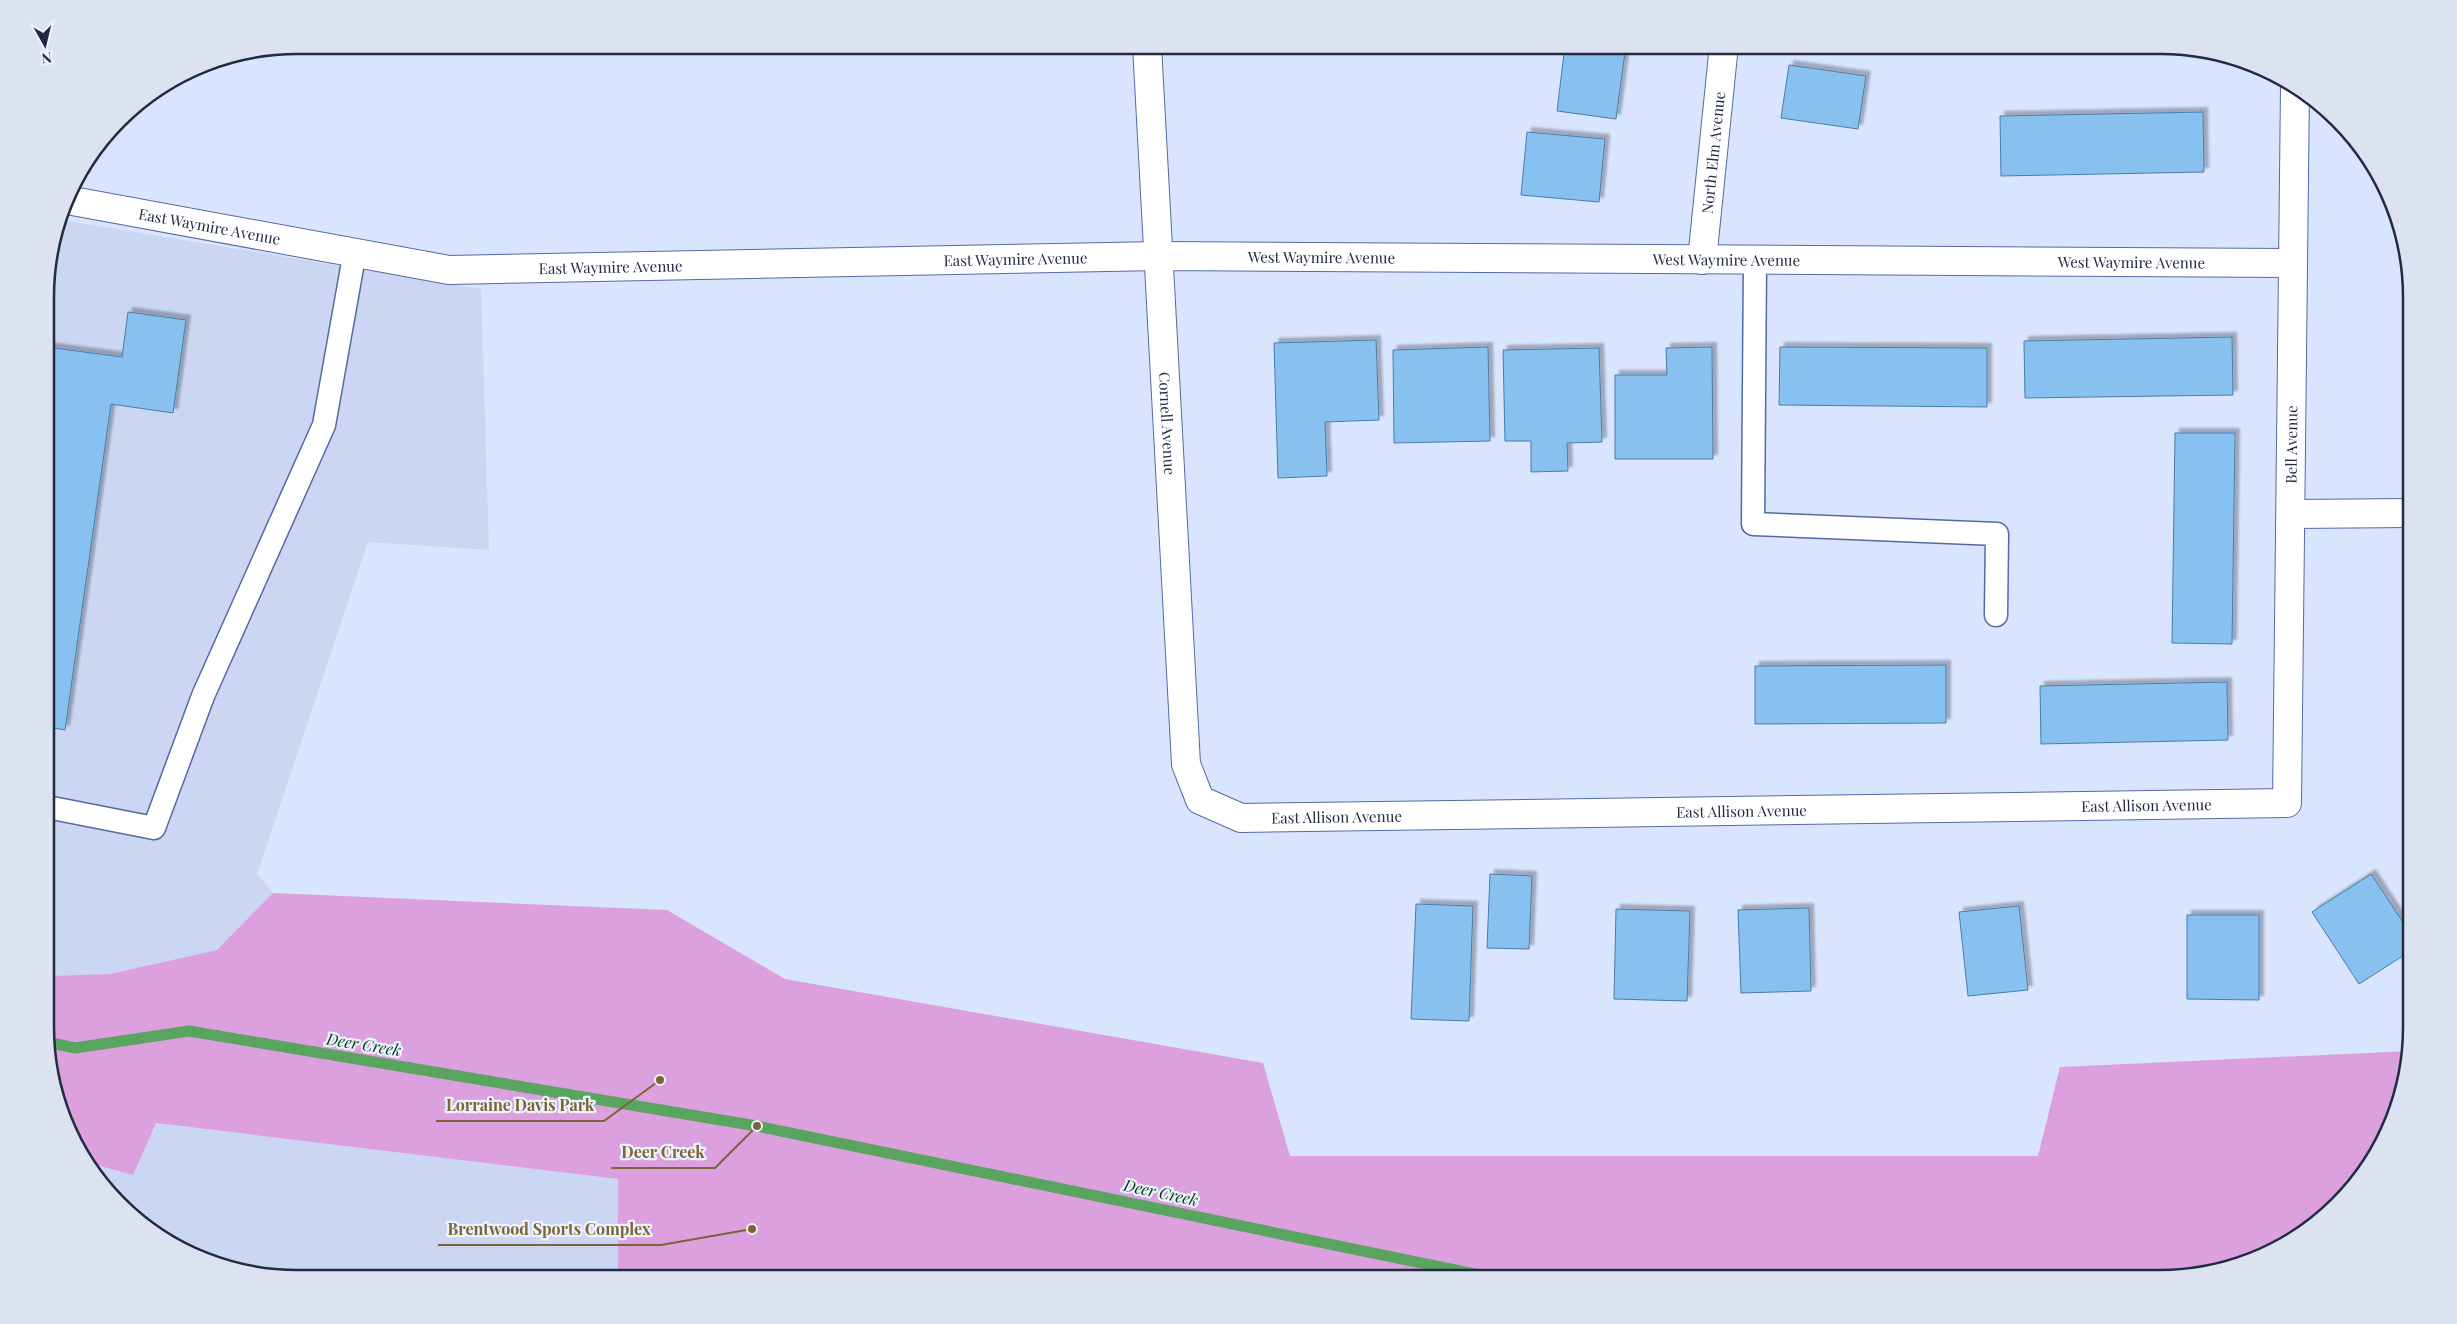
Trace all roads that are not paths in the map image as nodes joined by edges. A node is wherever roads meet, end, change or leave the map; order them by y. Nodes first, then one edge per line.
1 (1148, 54) edge
2 (1723, 54) edge
3 (2296, 96) edge
4 (73, 201) edge
5 (354, 251) junction
6 (1160, 256) junction
7 (1702, 260) junction
8 (1755, 261) junction
9 (2293, 263) junction
10 (2403, 513) edge
11 (2291, 514) junction
12 (1996, 615) dead end
13 (1200, 800) joint
14 (2288, 803) joint
15 (54, 808) edge

1 - 6 street, Cornell Avenue
2 - 7 street, North Elm Avenue
3 - 9 street, Bell Avenue
4 - 5 street, East Waymire Avenue
5 - 6 street, East Waymire Avenue
5 - 15 lane
6 - 7 street, West Waymire Avenue
6 - 13 street, Cornell Avenue
7 - 8 street, West Waymire Avenue
8 - 9 street, West Waymire Avenue
8 - 12 lane
9 - 11 street, Bell Avenue
10 - 11 street
11 - 14 street, Bell Avenue
13 - 14 street, East Allison Avenue

